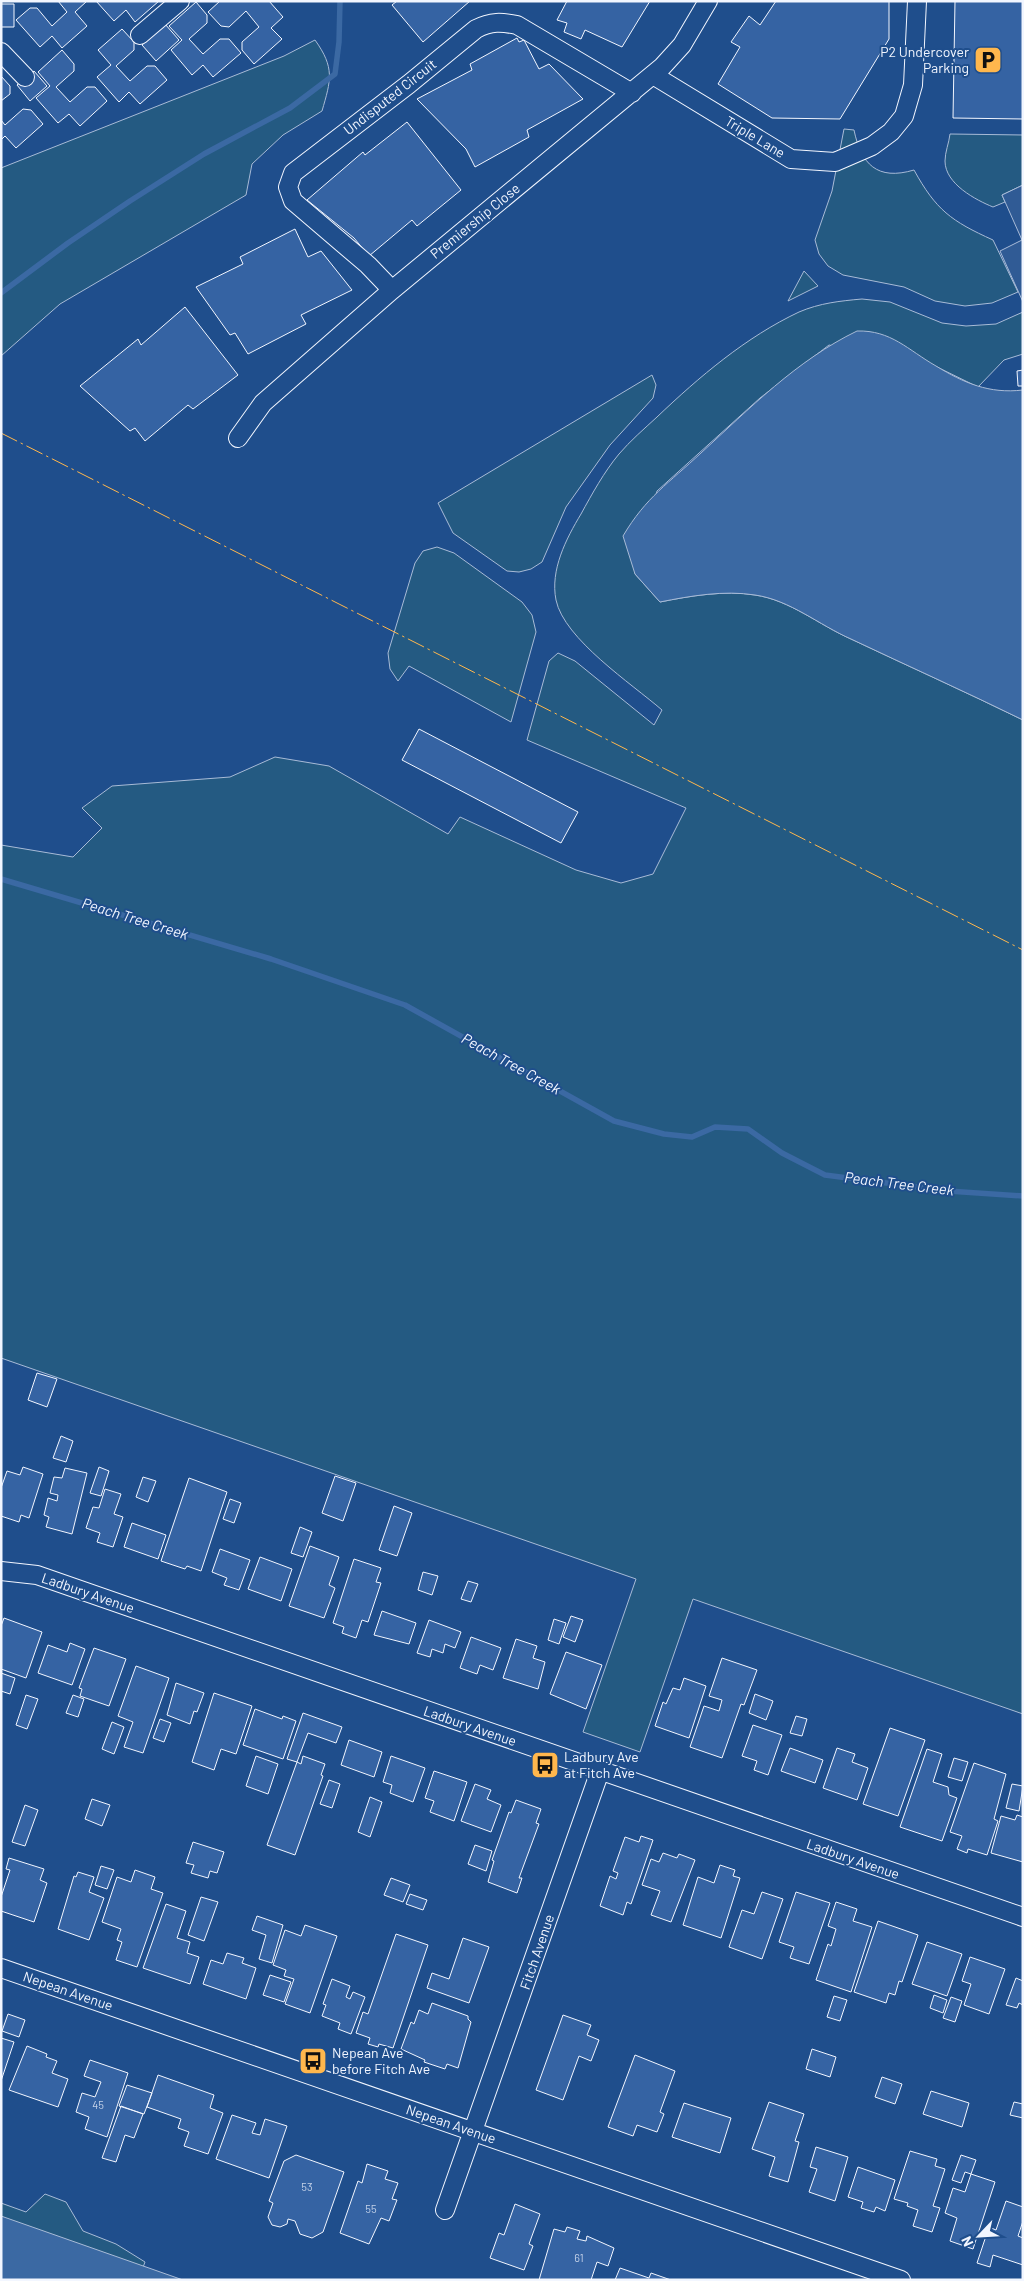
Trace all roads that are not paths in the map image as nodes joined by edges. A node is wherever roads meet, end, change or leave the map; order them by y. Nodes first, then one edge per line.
1 (180, 1) edge
2 (708, 1) edge
3 (917, 1) edge
4 (140, 35) dead end
5 (2, 55) edge
6 (653, 76) junction
7 (25, 77) dead end
8 (632, 93) junction
9 (392, 290) junction
10 (238, 438) dead end
11 (1, 1571) edge
12 (600, 1771) junction
13 (1023, 1917) edge
14 (1, 1968) edge
15 (474, 2133) junction
16 (445, 2210) dead end
17 (901, 2280) edge

1 - 4 street
2 - 6 street, Premiership Close
3 - 6 street, Triple Lane
5 - 7 street
6 - 8 street, Premiership Close
8 - 9 street, Premiership Close
8 - 9 street, Undisputed Circuit
9 - 10 street, Premiership Close
11 - 12 street, Ladbury Avenue
12 - 13 street, Ladbury Avenue
12 - 15 street, Fitch Avenue
14 - 15 street, Nepean Avenue
15 - 16 street, Fitch Avenue
15 - 17 street, Nepean Avenue

